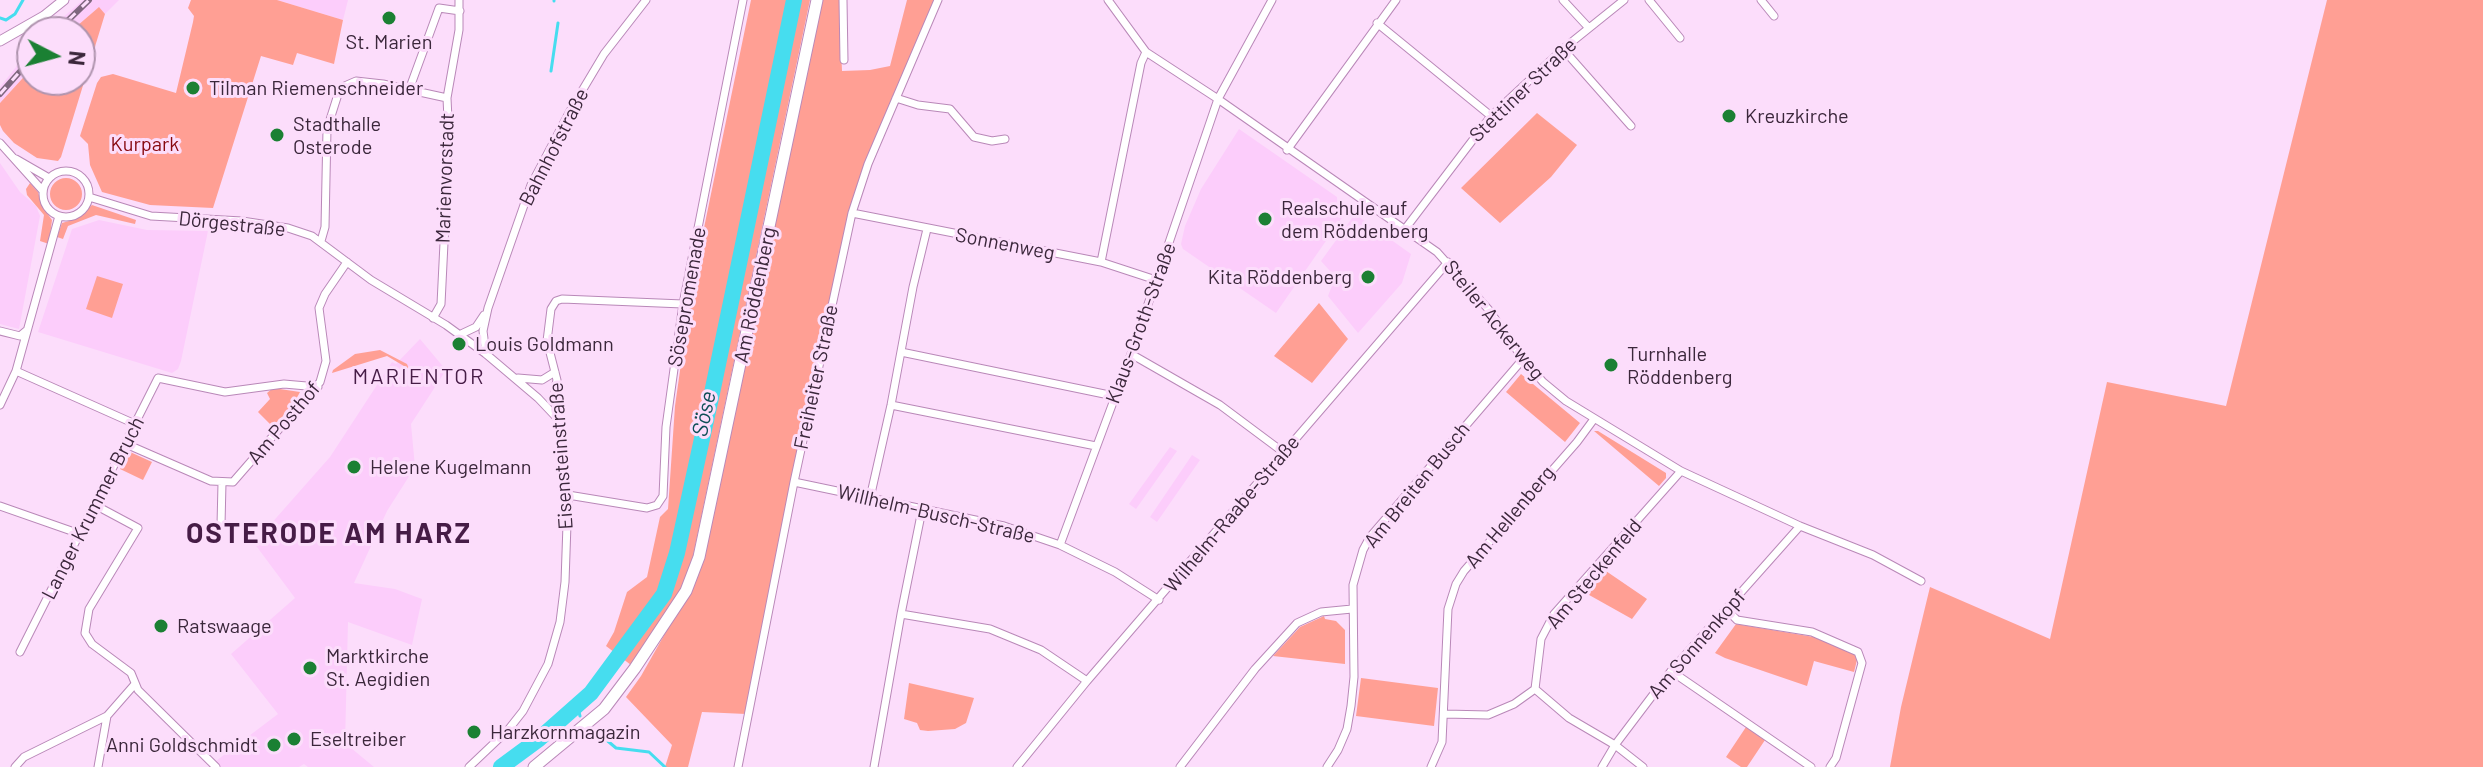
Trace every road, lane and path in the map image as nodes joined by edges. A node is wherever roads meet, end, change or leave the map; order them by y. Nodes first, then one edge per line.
1 (64, 0) edge
2 (459, 0) edge
3 (646, 0) edge
4 (743, 0) edge
5 (817, 0) edge
6 (843, 0) edge
7 (938, 0) edge
8 (1108, 0) edge
9 (1272, 0) edge
10 (1396, 0) edge
11 (1563, 0) edge
12 (1624, 0) edge
13 (1649, 0) edge
14 (1761, 0) edge
15 (460, 11) junction
16 (1774, 16) dead end
17 (1377, 23) junction
18 (1588, 27) junction
19 (1680, 38) dead end
20 (0, 41) edge
21 (1563, 49) junction
22 (1146, 52) junction
23 (844, 60) dead end
24 (409, 90) junction
25 (447, 98) junction
26 (896, 98) junction
27 (1218, 99) junction
28 (1491, 116) junction
29 (1631, 126) dead end
30 (1005, 139) dead end
31 (0, 143) edge
32 (1287, 150) junction
33 (11, 156) junction
34 (49, 178) junction
35 (43, 191) junction
36 (89, 197) junction
37 (852, 213) junction
38 (59, 216) junction
39 (927, 229) junction
40 (1405, 229) junction
41 (321, 241) junction
42 (347, 262) junction
43 (1101, 262) junction
44 (1448, 262) junction
45 (1156, 280) junction
46 (683, 304) junction
47 (488, 308) junction
48 (433, 318) junction
49 (0, 331) edge
50 (26, 331) junction
51 (459, 335) junction
52 (901, 352) junction
53 (486, 354) junction
54 (1131, 354) junction
55 (1523, 359) junction
56 (16, 371) junction
57 (556, 376) junction
58 (515, 378) junction
59 (318, 387) junction
60 (1114, 396) junction
61 (0, 405) edge
62 (891, 405) junction
63 (556, 417) junction
64 (1594, 419) junction
65 (135, 424) junction
66 (126, 444) junction
67 (1096, 446) junction
68 (1283, 452) junction
69 (1681, 471) junction
70 (794, 482) junction
71 (222, 483) junction
72 (568, 495) junction
73 (870, 498) junction
74 (95, 505) junction
75 (0, 506) edge
76 (922, 510) junction
77 (221, 525) dead end
78 (1800, 526) junction
79 (80, 534) junction
80 (1060, 545) junction
81 (1921, 581) dead end
82 (1159, 600) junction
83 (1352, 609) junction
84 (1726, 609) junction
85 (901, 614) junction
86 (20, 652) dead end
87 (1671, 671) junction
88 (1087, 681) junction
89 (135, 684) junction
90 (1535, 689) junction
91 (1445, 714) junction
92 (107, 716) junction
93 (1615, 745) junction
94 (15, 767) edge
95 (98, 767) edge
96 (216, 767) edge
97 (469, 767) edge
98 (534, 767) edge
99 (738, 767) edge
100 (874, 767) edge
101 (1017, 767) edge
102 (1180, 767) edge
103 (1327, 767) edge
104 (1431, 767) edge
105 (1602, 767) edge
106 (1643, 767) edge
107 (1811, 767) edge
108 (1830, 767) edge

1 - 20 street
2 - 15 street
3 - 47 street, Bahnhofstraße
4 - 46 street, Sösepromenade
5 - 98 main road, Am Röddenberg
6 - 23 street
7 - 26 street, Freiheiter Straße
8 - 22 street, Steiler Ackerweg
9 - 27 street, Klaus-Groth-Straße
10 - 17 street
11 - 18 street
12 - 18 street, Stettiner Straße
13 - 19 street
14 - 16 street
15 - 24 street
15 - 25 street
17 - 28 street
17 - 32 street
18 - 21 street, Stettiner Straße
21 - 28 street, Stettiner Straße
21 - 29 street
22 - 27 street, Steiler Ackerweg
22 - 43 street
24 - 25 street, Marienvorstadt
24 - 41 street, Marienvorstadt
25 - 48 street, Marienvorstadt
26 - 30 street
26 - 37 street, Freiheiter Straße
27 - 32 street, Steiler Ackerweg
27 - 45 street, Klaus-Groth-Straße
28 - 40 street, Stettiner Straße
31 - 33 street
32 - 40 street, Steiler Ackerweg
33 - 34 street
33 - 35 street
34 - 35 street
34 - 36 street
35 - 38 street
36 - 38 street
36 - 41 street, Dörgestraße
37 - 39 street, Sonnenweg
37 - 70 street, Freiheiter Straße
38 - 50 street
39 - 43 street, Sonnenweg
39 - 52 street
40 - 44 street, Steiler Ackerweg
41 - 42 street, Dörgestraße
42 - 48 street, Dörgestraße
42 - 59 street, Am Posthof
43 - 45 street, Sonnenweg
44 - 55 street, Steiler Ackerweg
44 - 68 street, Wilhelm-Raabe-Straße
45 - 54 street, Klaus-Groth-Straße
46 - 57 street, Eisensteinstraße
46 - 72 street, Sösepromenade
47 - 51 street
47 - 53 street
48 - 51 street, Dörgestraße
49 - 50 street
50 - 56 street
51 - 53 street, Dörgestraße
52 - 60 street
52 - 62 street
53 - 58 street, Dörgestraße
54 - 60 street, Klaus-Groth-Straße
54 - 68 street
55 - 64 street, Steiler Ackerweg
55 - 83 street, Am Breiten Busch
56 - 61 street
56 - 65 street
57 - 58 street
57 - 63 street, Eisensteinstraße
58 - 63 street, Dörgestraße
59 - 65 street, Langer Krummer Bruch
59 - 71 street, Am Posthof
60 - 67 street, Klaus-Groth-Straße
62 - 67 street
62 - 73 street
63 - 72 street, Eisensteinstraße
64 - 69 street, Steiler Ackerweg
64 - 91 street, Am Hellenberg
65 - 66 street, Langer Krummer Bruch
66 - 71 street
66 - 74 street, Langer Krummer Bruch
67 - 80 street, Klaus-Groth-Straße
68 - 82 street, Wilhelm-Raabe-Straße
69 - 78 street, Steiler Ackerweg
69 - 90 street, Am Steckenfeld
70 - 73 street, Willhelm-Busch-Straße
70 - 99 street, Freiheiter Straße
71 - 77 street
72 - 97 street, Eisensteinstraße
73 - 76 street, Willhelm-Busch-Straße
74 - 79 street, Langer Krummer Bruch
74 - 89 street
75 - 79 street
76 - 80 street, Willhelm-Busch-Straße
76 - 85 street
78 - 81 street, Steiler Ackerweg
78 - 84 street, Am Sonnenkopf
79 - 86 street, Langer Krummer Bruch
80 - 82 street, Willhelm-Busch-Straße
82 - 88 street, Wilhelm-Raabe-Straße
83 - 102 street
83 - 103 street, Am Breiten Busch
84 - 87 street, Am Sonnenkopf
84 - 108 street
85 - 88 street
85 - 100 street
87 - 93 street, Am Sonnenkopf
87 - 107 street
88 - 101 street, Wilhelm-Raabe-Straße
89 - 92 street
89 - 96 street
90 - 91 street
90 - 93 street
91 - 104 street, Am Hellenberg
92 - 94 street
92 - 95 street
93 - 105 street, Am Sonnenkopf
93 - 106 street

